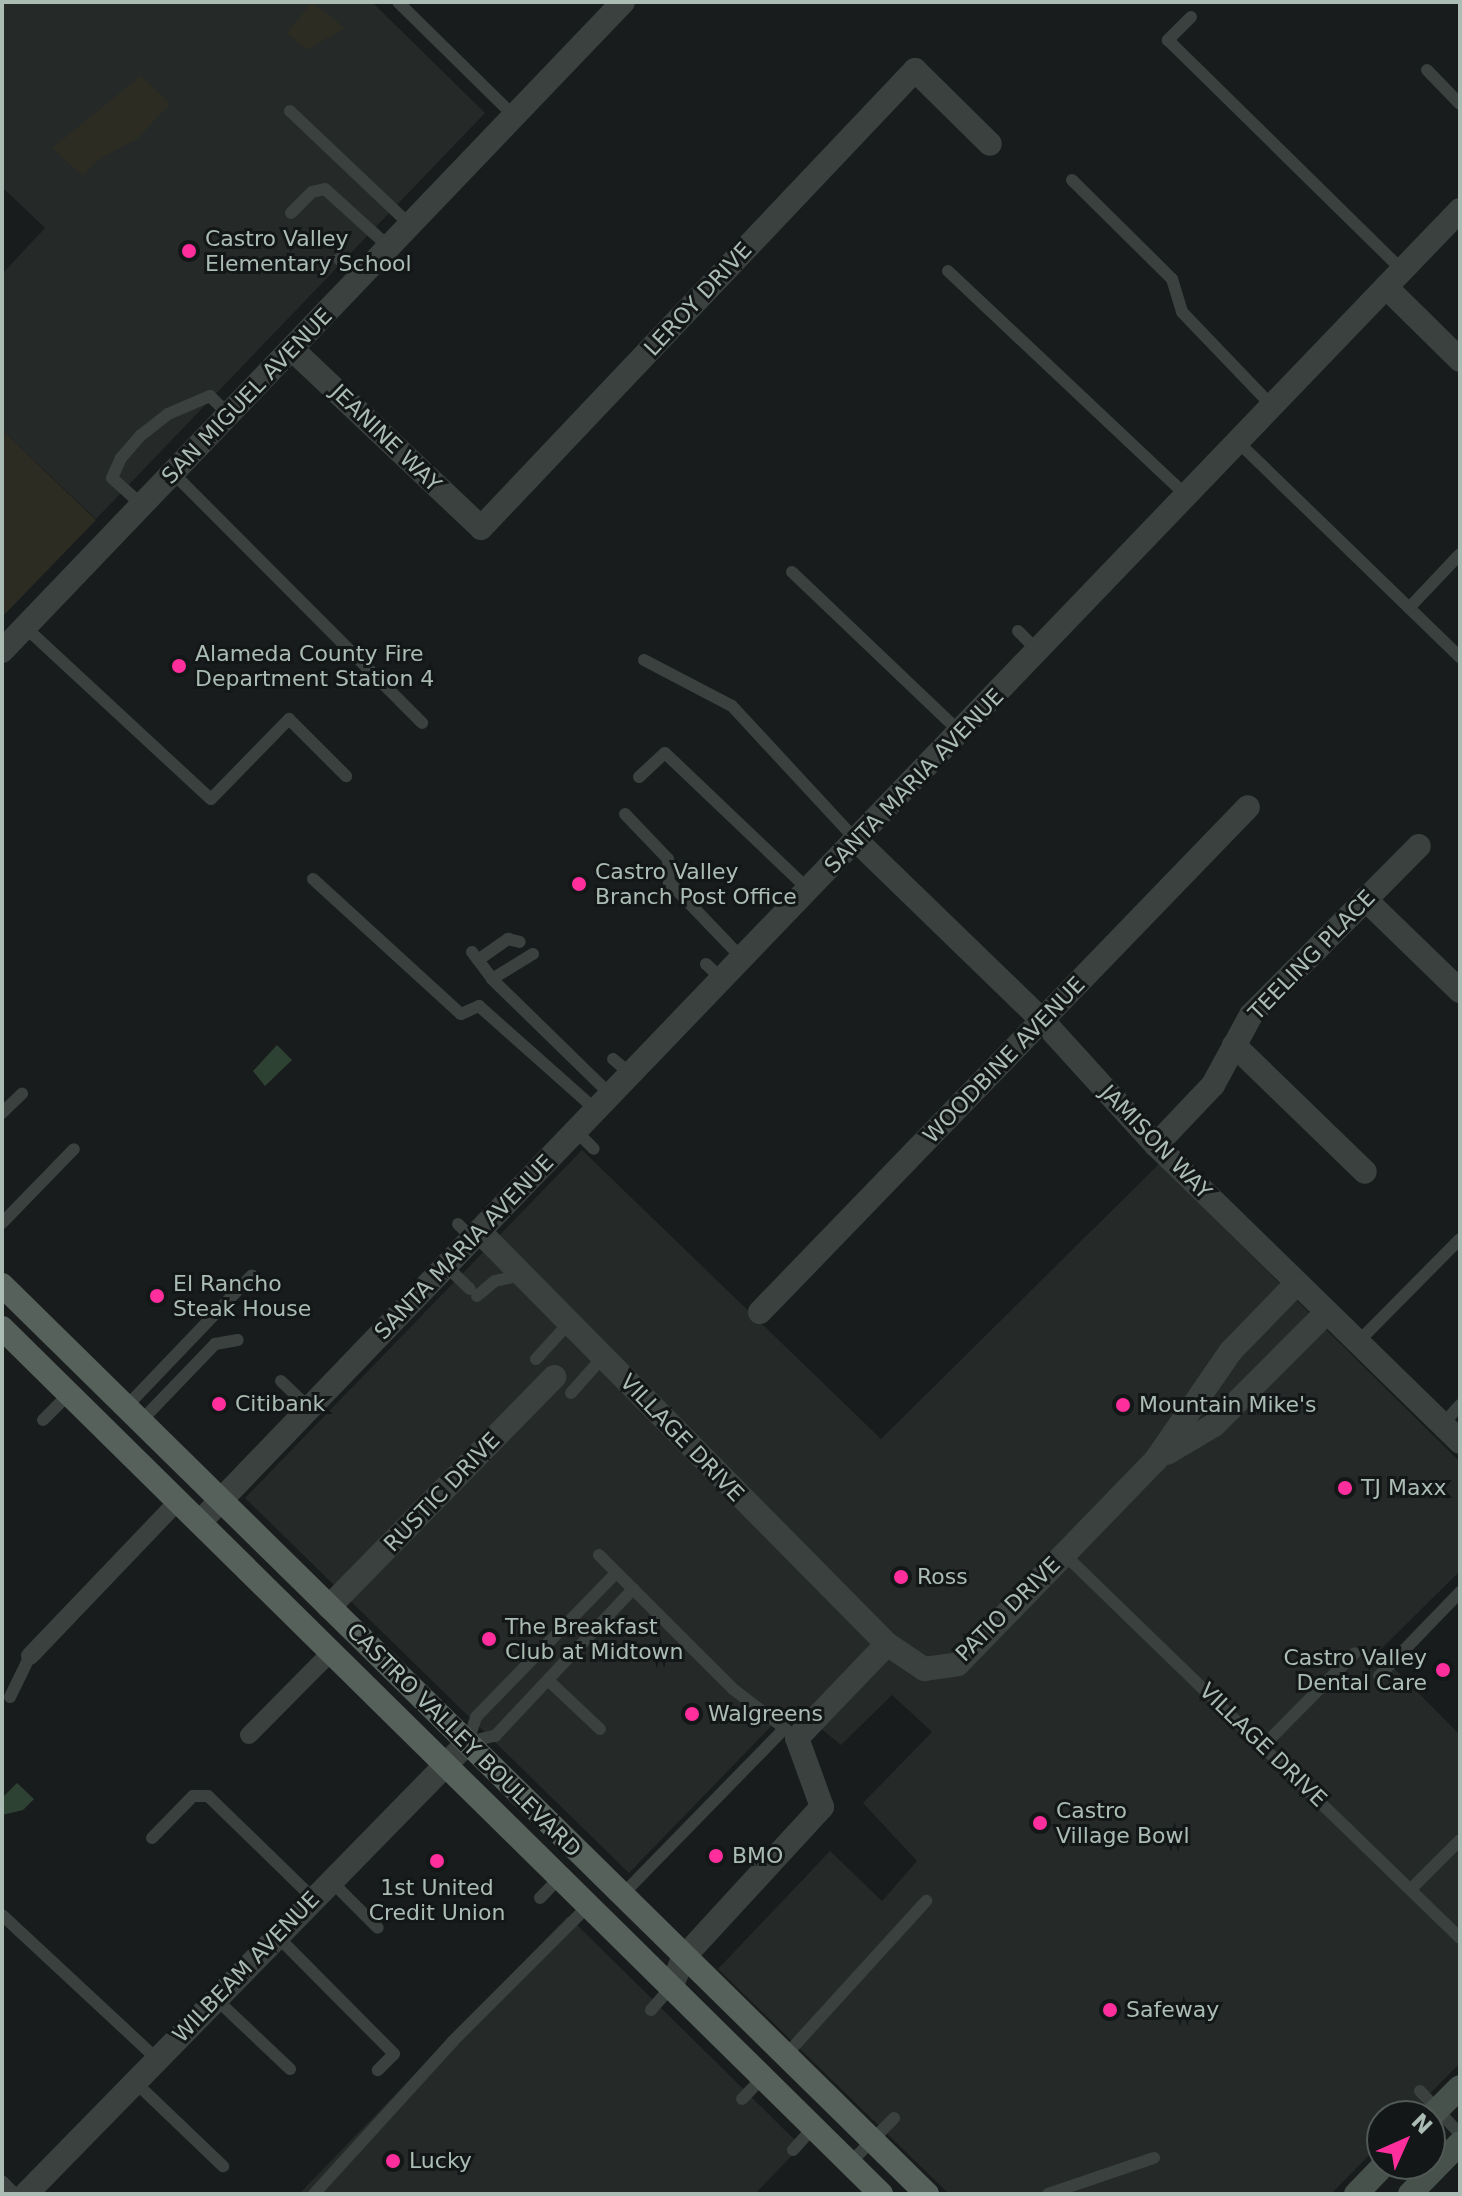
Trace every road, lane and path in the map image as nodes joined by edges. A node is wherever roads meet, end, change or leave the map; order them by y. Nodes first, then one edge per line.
1 (398, 2) edge
2 (623, 2) edge
3 (1191, 17) dead end
4 (1427, 70) dead end
5 (1460, 104) edge
6 (290, 111) dead end
7 (514, 116) junction
8 (990, 144) dead end
9 (1072, 180) dead end
10 (1460, 210) edge
11 (291, 213) dead end
12 (410, 225) junction
13 (389, 247) junction
14 (339, 259) dead end
15 (948, 271) dead end
16 (359, 279) junction
17 (1394, 279) junction
18 (292, 349) junction
19 (1460, 360) edge
20 (1273, 407) junction
21 (229, 415) junction
22 (1239, 443) junction
23 (173, 473) junction
24 (1187, 497) junction
25 (142, 505) junction
26 (481, 528) joint
27 (1460, 554) edge
28 (792, 572) dead end
29 (1409, 608) junction
30 (25, 627) junction
31 (1018, 631) dead end
32 (2, 651) edge
33 (1040, 653) junction
34 (1460, 657) edge
35 (644, 660) dead end
36 (422, 723) dead end
37 (959, 731) junction
38 (346, 776) dead end
39 (639, 777) dead end
40 (1248, 807) dead end
41 (625, 814) dead end
42 (856, 840) junction
43 (1419, 846) dead end
44 (313, 879) dead end
45 (808, 889) junction
46 (1365, 899) junction
47 (520, 942) dead end
48 (533, 954) dead end
49 (742, 958) junction
50 (492, 979) junction
51 (1460, 991) edge
52 (1043, 1021) junction
53 (1234, 1045) junction
54 (22, 1094) dead end
55 (604, 1103) junction
56 (2, 1113) edge
57 (576, 1131) junction
58 (1156, 1145) junction
59 (74, 1149) dead end
60 (594, 1149) dead end
61 (1365, 1172) dead end
62 (2, 1223) edge
63 (470, 1231) junction
64 (1460, 1239) edge
65 (433, 1270) junction
66 (252, 1275) dead end
67 (520, 1275) junction
68 (1296, 1284) junction
69 (2, 1285) edge
70 (760, 1312) dead end
71 (1326, 1313) junction
72 (569, 1323) junction
73 (2, 1328) edge
74 (238, 1340) dead end
75 (1357, 1343) junction
76 (603, 1357) junction
77 (536, 1359) dead end
78 (281, 1381) dead end
79 (562, 1385) joint
80 (69, 1394) junction
81 (1460, 1405) edge
82 (310, 1409) junction
83 (134, 1414) junction
84 (43, 1420) dead end
85 (1442, 1425) junction
86 (1460, 1442) edge
87 (1155, 1461) junction
88 (223, 1500) junction
89 (178, 1501) junction
90 (200, 1522) junction
91 (1064, 1554) junction
92 (599, 1555) dead end
93 (616, 1573) junction
94 (633, 1589) junction
95 (1460, 1592) edge
96 (329, 1607) junction
97 (887, 1644) junction
98 (331, 1652) junction
99 (1355, 1653) dead end
100 (30, 1656) joint
101 (1379, 1676) dead end
102 (549, 1681) junction
103 (10, 1697) dead end
104 (600, 1729) dead end
105 (789, 1734) junction
106 (249, 1735) dead end
107 (468, 1742) junction
108 (1264, 1745) junction
109 (445, 1764) junction
110 (152, 1838) dead end
111 (1460, 1840) edge
112 (560, 1877) junction
113 (331, 1881) junction
114 (1411, 1889) junction
115 (622, 1895) junction
116 (312, 1897) junction
117 (540, 1898) dead end
118 (926, 1901) dead end
119 (588, 1906) junction
120 (2, 1915) edge
121 (378, 1928) dead end
122 (277, 1936) junction
123 (1460, 1938) edge
124 (684, 1957) junction
125 (671, 1987) junction
126 (216, 1999) junction
127 (651, 2010) dead end
128 (785, 2056) junction
129 (157, 2059) junction
130 (290, 2069) dead end
131 (378, 2070) dead end
132 (763, 2077) junction
133 (135, 2082) junction
134 (1460, 2087) edge
135 (1420, 2091) dead end
136 (742, 2099) dead end
137 (1425, 2100) edge
138 (1446, 2102) edge
139 (894, 2118) dead end
140 (814, 2127) junction
141 (871, 2141) junction
142 (1460, 2143) edge
143 (793, 2150) dead end
144 (1154, 2158) dead end
145 (850, 2163) junction
146 (223, 2166) dead end
147 (2, 2181) edge
148 (29, 2192) edge
149 (876, 2192) edge
150 (314, 2194) edge
151 (927, 2194) edge
152 (1048, 2194) edge
153 (1410, 2194) edge

1 - 7 lane
2 - 7 street, SAN MIGUEL AVENUE
3 - 17 lane
4 - 5 lane
6 - 12 lane
7 - 12 street, SAN MIGUEL AVENUE
8 - 26 street, LEROY DRIVE
9 - 20 lane
10 - 17 street, SANTA MARIA AVENUE
11 - 13 lane
12 - 13 street, SAN MIGUEL AVENUE
13 - 16 street, SAN MIGUEL AVENUE
14 - 16 lane
15 - 24 lane
16 - 18 street, SAN MIGUEL AVENUE
17 - 19 street
17 - 20 street, SANTA MARIA AVENUE
18 - 21 street, SAN MIGUEL AVENUE
18 - 26 street, JEANINE WAY
20 - 22 street, SANTA MARIA AVENUE
21 - 23 street, SAN MIGUEL AVENUE
21 - 25 lane
22 - 24 street, SANTA MARIA AVENUE
22 - 29 lane
23 - 25 street, SAN MIGUEL AVENUE
23 - 36 lane
24 - 33 street, SANTA MARIA AVENUE
25 - 30 street, SAN MIGUEL AVENUE
27 - 29 lane
28 - 37 lane
29 - 34 lane
30 - 32 street, SAN MIGUEL AVENUE
30 - 38 lane
31 - 33 lane
33 - 37 street, SANTA MARIA AVENUE
35 - 42 lane
37 - 42 street, SANTA MARIA AVENUE
39 - 45 lane
40 - 52 street, WOODBINE AVENUE
41 - 49 lane
42 - 45 street, SANTA MARIA AVENUE
42 - 52 street, JAMISON WAY
43 - 46 street, TEELING PLACE
44 - 55 lane
45 - 49 street, SANTA MARIA AVENUE
46 - 51 street
46 - 53 street, TEELING PLACE
47 - 50 lane
48 - 50 lane
49 - 55 street, SANTA MARIA AVENUE
50 - 55 lane
52 - 58 street, JAMISON WAY
52 - 70 street, WOODBINE AVENUE
53 - 58 street, TEELING PLACE
53 - 61 street
54 - 56 lane
55 - 57 street, SANTA MARIA AVENUE
57 - 60 lane
57 - 63 street, SANTA MARIA AVENUE
58 - 68 street, JAMISON WAY
59 - 62 lane
63 - 65 street, SANTA MARIA AVENUE
63 - 67 street, VILLAGE DRIVE
64 - 75 lane
65 - 67 lane
65 - 82 street, SANTA MARIA AVENUE
66 - 83 lane
67 - 72 street, VILLAGE DRIVE
68 - 71 street, JAMISON WAY
68 - 87 street, PATIO DRIVE
69 - 83 main road, CASTRO VALLEY BOULEVARD
71 - 75 street, JAMISON WAY
71 - 87 street, PATIO DRIVE
72 - 76 street, VILLAGE DRIVE
72 - 77 lane
73 - 80 main road, CASTRO VALLEY BOULEVARD
74 - 83 lane
75 - 85 street, JAMISON WAY
76 - 79 lane
76 - 97 street, VILLAGE DRIVE
78 - 82 lane
79 - 96 street, RUSTIC DRIVE
80 - 84 lane
80 - 89 main road, CASTRO VALLEY BOULEVARD
81 - 85 lane
82 - 88 street, SANTA MARIA AVENUE
83 - 88 main road, CASTRO VALLEY BOULEVARD
85 - 86 street, JAMISON WAY
87 - 91 street, PATIO DRIVE
88 - 90 street, SANTA MARIA AVENUE
88 - 96 main road, CASTRO VALLEY BOULEVARD
89 - 90 main road, CASTRO VALLEY BOULEVARD
89 - 100 street
90 - 98 main road, CASTRO VALLEY BOULEVARD
91 - 97 street, PATIO DRIVE
91 - 108 lane, VILLAGE DRIVE
92 - 93 lane
93 - 94 lane
93 - 107 lane
94 - 102 lane
94 - 105 lane
95 - 101 lane
96 - 107 main road, CASTRO VALLEY BOULEVARD
97 - 105 street
98 - 106 street
98 - 109 main road, CASTRO VALLEY BOULEVARD
99 - 108 lane
100 - 103 lane
102 - 104 lane
102 - 107 lane
105 - 115 lane
105 - 124 street
107 - 109 street, WILBEAM AVENUE
107 - 115 main road, CASTRO VALLEY BOULEVARD
108 - 114 lane, VILLAGE DRIVE
109 - 112 main road, CASTRO VALLEY BOULEVARD
109 - 113 street, WILBEAM AVENUE
110 - 116 lane
111 - 114 lane
112 - 117 lane
112 - 119 main road, CASTRO VALLEY BOULEVARD
113 - 116 street, WILBEAM AVENUE
113 - 121 lane
114 - 123 lane, VILLAGE DRIVE
115 - 124 main road, CASTRO VALLEY BOULEVARD
116 - 122 street, WILBEAM AVENUE
118 - 128 lane
119 - 125 main road, CASTRO VALLEY BOULEVARD
119 - 150 lane
120 - 129 lane
122 - 126 street, WILBEAM AVENUE
122 - 131 lane
124 - 125 street
124 - 128 main road, CASTRO VALLEY BOULEVARD
125 - 127 lane
125 - 132 main road, CASTRO VALLEY BOULEVARD
126 - 129 street, WILBEAM AVENUE
126 - 130 lane
128 - 141 main road, CASTRO VALLEY BOULEVARD
129 - 133 street, WILBEAM AVENUE
132 - 136 lane
132 - 140 main road, CASTRO VALLEY BOULEVARD
133 - 146 lane
133 - 148 street, WILBEAM AVENUE
134 - 138 main road
135 - 137 lane
139 - 141 lane
140 - 143 lane
140 - 145 main road, CASTRO VALLEY BOULEVARD
141 - 145 lane
141 - 151 main road, CASTRO VALLEY BOULEVARD
142 - 153 main road
144 - 152 lane
145 - 149 main road, CASTRO VALLEY BOULEVARD
147 - 148 lane

